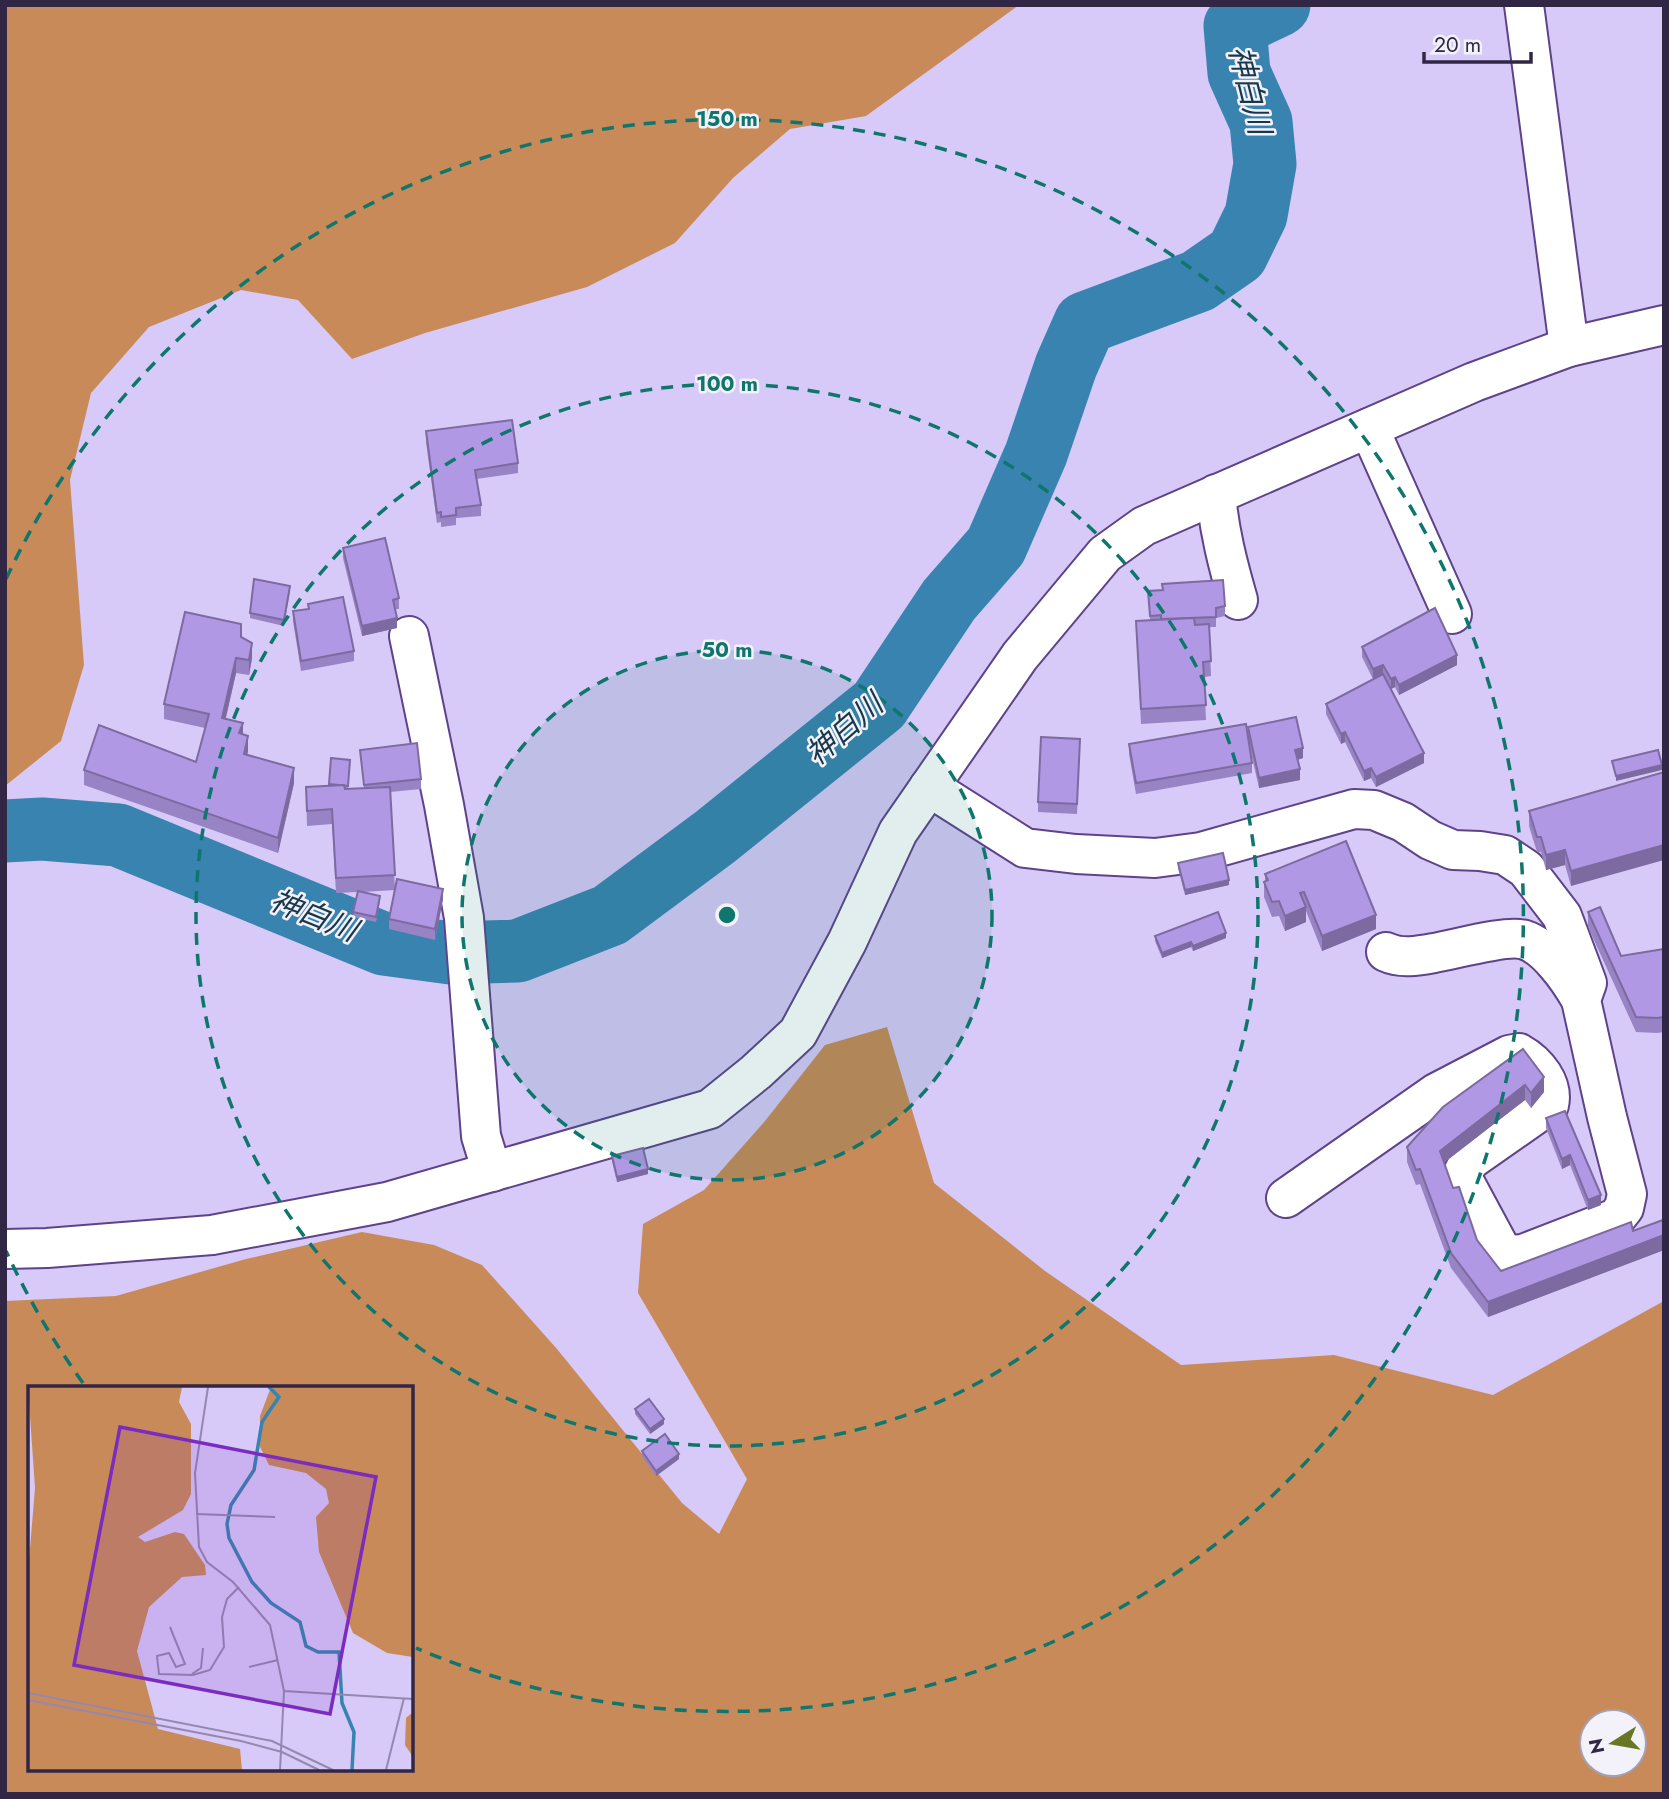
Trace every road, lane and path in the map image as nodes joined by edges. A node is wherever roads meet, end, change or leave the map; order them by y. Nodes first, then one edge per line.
1 (1524, 5) edge
2 (1664, 325) edge
3 (1569, 347) junction
4 (1369, 428) junction
5 (1216, 494) junction
6 (1238, 600) dead end
7 (1452, 614) dead end
8 (409, 636) dead end
9 (929, 787) junction
10 (1386, 952) dead end
11 (1581, 1000) junction
12 (492, 1172) junction
13 (1286, 1198) dead end
14 (5, 1249) edge

1 - 3 street
2 - 3 street
3 - 4 street
4 - 5 street
4 - 7 street
5 - 6 street
5 - 9 street
8 - 12 street
9 - 11 street
9 - 12 street
10 - 11 street
11 - 13 street
12 - 14 street

